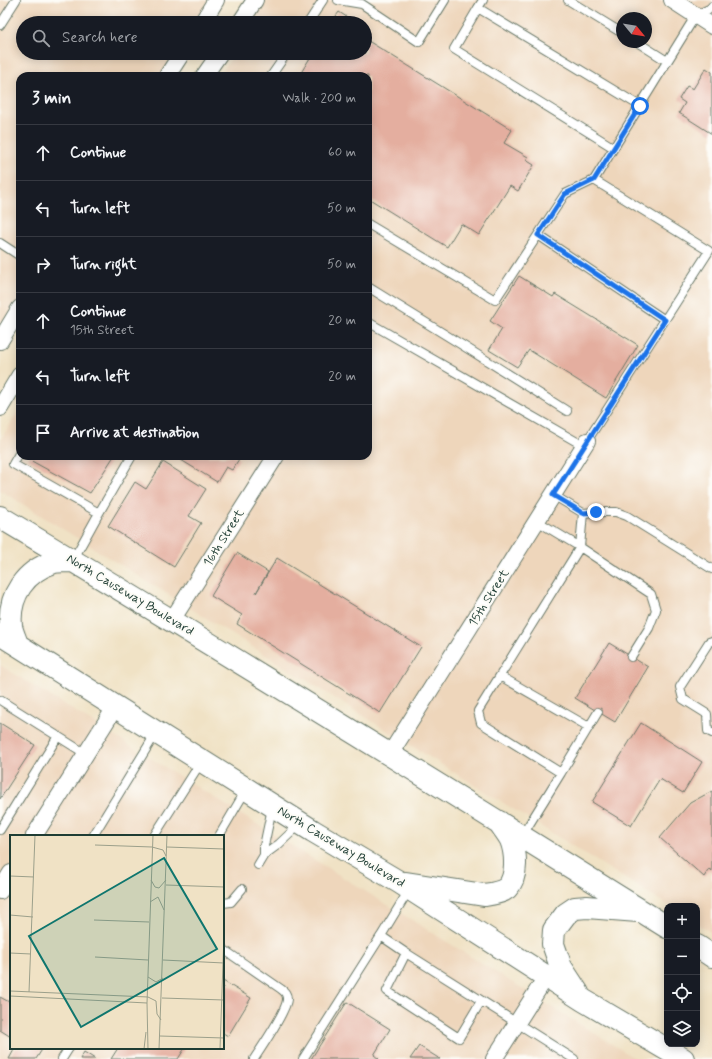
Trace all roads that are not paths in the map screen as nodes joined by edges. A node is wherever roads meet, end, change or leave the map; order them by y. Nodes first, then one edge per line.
1 (16, 0) edge
2 (216, 0) edge
3 (255, 0) edge
4 (323, 0) edge
5 (338, 0) edge
6 (445, 0) edge
7 (483, 0) edge
8 (568, 0) edge
9 (672, 0) edge
10 (712, 6) edge
11 (478, 8) junction
12 (696, 15) junction
13 (206, 16) edge
14 (245, 16) edge
15 (313, 16) edge
16 (0, 25) edge
17 (712, 26) edge
18 (616, 29) edge
19 (647, 48) edge
20 (178, 60) edge
21 (215, 60) edge
22 (282, 60) edge
23 (668, 61) junction
24 (170, 72) edge
25 (207, 72) edge
26 (274, 72) edge
27 (640, 106) junction
28 (614, 148) junction
29 (594, 180) junction
30 (372, 226) edge
31 (538, 235) junction
32 (0, 243) edge
33 (16, 253) edge
34 (372, 290) edge
35 (16, 315) edge
36 (665, 320) junction
37 (372, 324) edge
38 (0, 341) edge
39 (16, 384) edge
40 (0, 408) edge
41 (567, 411) dead end
42 (586, 444) junction
43 (16, 459) edge
44 (130, 460) edge
45 (273, 460) edge
46 (553, 495) junction
47 (99, 513) junction
48 (583, 513) junction
49 (0, 517) edge
50 (537, 521) junction
51 (580, 547) junction
52 (73, 561) junction
53 (712, 569) edge
54 (172, 620) junction
55 (8, 639) edge
56 (712, 641) edge
57 (631, 657) dead end
58 (500, 676) junction
59 (0, 700) edge
60 (116, 706) junction
61 (598, 712) dead end
62 (589, 727) junction
63 (156, 732) junction
64 (712, 733) edge
65 (58, 736) junction
66 (86, 754) junction
67 (390, 754) junction
68 (202, 760) junction
69 (562, 772) junction
70 (247, 789) junction
71 (273, 805) junction
72 (499, 822) junction
73 (301, 823) junction
74 (0, 830) edge
75 (35, 835) edge
76 (94, 835) edge
77 (155, 835) edge
78 (220, 835) edge
79 (522, 836) junction
80 (264, 855) junction
81 (258, 865) dead end
82 (10, 875) edge
83 (404, 886) junction
84 (242, 889) dead end
85 (0, 891) edge
86 (224, 903) edge
87 (642, 911) junction
88 (664, 925) edge
89 (381, 936) junction
90 (700, 948) edge
91 (224, 951) edge
92 (406, 953) junction
93 (712, 956) edge
94 (546, 977) junction
95 (481, 1000) junction
96 (583, 1000) junction
97 (517, 1023) junction
98 (68, 1049) edge
99 (62, 1059) edge
100 (254, 1059) edge
101 (303, 1059) edge
102 (494, 1059) edge
103 (574, 1059) edge
104 (684, 1059) edge

1 - 16 lane
2 - 13 street
3 - 14 street
4 - 15 lane
5 - 6 lane
7 - 11 lane
8 - 18 lane
9 - 12 street
10 - 12 lane
11 - 27 lane
11 - 28 lane
12 - 17 street
12 - 23 lane
19 - 23 lane
20 - 24 street
21 - 25 street
22 - 26 lane
23 - 27 lane
27 - 28 lane
28 - 29 lane
29 - 31 lane
29 - 36 lane
30 - 31 lane
31 - 36 lane
32 - 33 lane
34 - 41 lane
35 - 38 street
36 - 42 lane
37 - 42 lane
39 - 40 street
42 - 46 street, 15th Street
43 - 47 lane
44 - 47 lane
45 - 54 street, 16th Street
46 - 48 lane
46 - 50 street, 15th Street
47 - 52 lane
48 - 51 lane
48 - 53 lane
49 - 52 highway, North Causeway Boulevard
50 - 51 lane
50 - 67 street, 15th Street
51 - 57 lane
51 - 58 lane
52 - 54 highway, North Causeway Boulevard
52 - 55 highway
54 - 67 highway, North Causeway Boulevard
55 - 60 highway, North Causeway Boulevard
56 - 64 lane
58 - 62 lane
58 - 69 lane
59 - 65 lane
60 - 63 highway, North Causeway Boulevard
60 - 66 street
61 - 62 lane
62 - 69 lane
63 - 68 highway, North Causeway Boulevard
63 - 76 lane
65 - 66 lane
65 - 74 lane
66 - 75 street
67 - 72 highway, North Causeway Boulevard
68 - 70 highway, North Causeway Boulevard
68 - 77 lane
69 - 79 lane
70 - 71 highway, North Causeway Boulevard
70 - 78 lane
71 - 73 highway, North Causeway Boulevard
71 - 80 lane
72 - 79 highway, North Causeway Boulevard
72 - 83 highway
73 - 80 lane
73 - 83 highway, North Causeway Boulevard
79 - 87 highway, North Causeway Boulevard
80 - 81 lane
82 - 85 street
83 - 89 lane
83 - 94 highway, North Causeway Boulevard
84 - 86 lane
87 - 88 highway, North Causeway Boulevard
87 - 96 highway
89 - 92 lane
89 - 101 lane
90 - 93 highway
91 - 100 lane
92 - 95 lane
92 - 95 lane
94 - 96 highway, North Causeway Boulevard
94 - 97 street
95 - 97 lane
96 - 104 highway, North Causeway Boulevard
97 - 102 street
97 - 103 lane
98 - 99 lane

